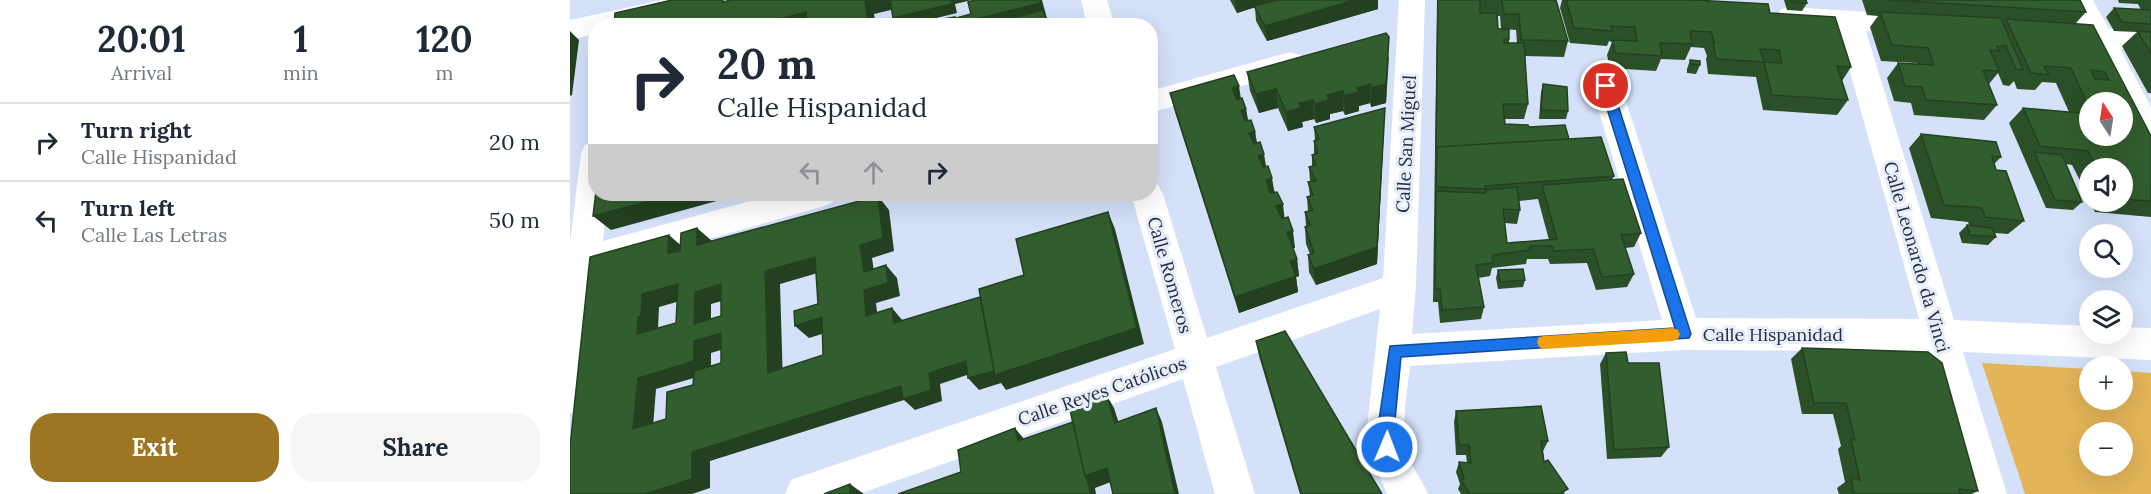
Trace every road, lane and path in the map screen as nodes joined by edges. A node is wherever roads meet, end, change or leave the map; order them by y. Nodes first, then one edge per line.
1 (704, 0) edge
2 (1094, 0) edge
3 (2080, 0) edge
4 (1767, 15) edge
5 (610, 16) edge
6 (1099, 18) edge
7 (1849, 20) junction
8 (1405, 21) edge
9 (588, 24) edge
10 (1945, 27) edge
11 (570, 30) edge
12 (2028, 33) edge
13 (2100, 39) junction
14 (2151, 42) edge
15 (1310, 57) edge
16 (1606, 86) dead end
17 (1158, 100) edge
18 (2151, 135) edge
19 (588, 199) edge
20 (796, 201) edge
21 (1149, 201) edge
22 (577, 262) edge
23 (1399, 287) junction
24 (1684, 334) junction
25 (1939, 335) junction
26 (2151, 344) edge
27 (1395, 351) junction
28 (1195, 359) junction
29 (570, 396) edge
30 (805, 494) edge
31 (1234, 494) edge
32 (1407, 494) edge
33 (1987, 494) edge

1 - 5 street
2 - 6 street
3 - 13 street
4 - 7 street
7 - 10 street
7 - 25 street, Calle Leonardo da Vinci
8 - 23 street, Calle San Miguel
9 - 11 street
12 - 13 street
13 - 14 street
13 - 18 street
15 - 17 street
16 - 24 street
19 - 22 street
20 - 22 street
21 - 28 street, Calle Romeros
22 - 29 street
23 - 27 street, Calle San Miguel
23 - 28 street, Calle Reyes Católicos
24 - 25 street, Calle Hispanidad
24 - 27 street, Calle Hispanidad
25 - 26 street, Calle Hispanidad
25 - 33 street, Calle Leonardo da Vinci
27 - 32 street, Calle San Miguel
28 - 30 street, Calle Reyes Católicos
28 - 31 street, Calle Romeros

